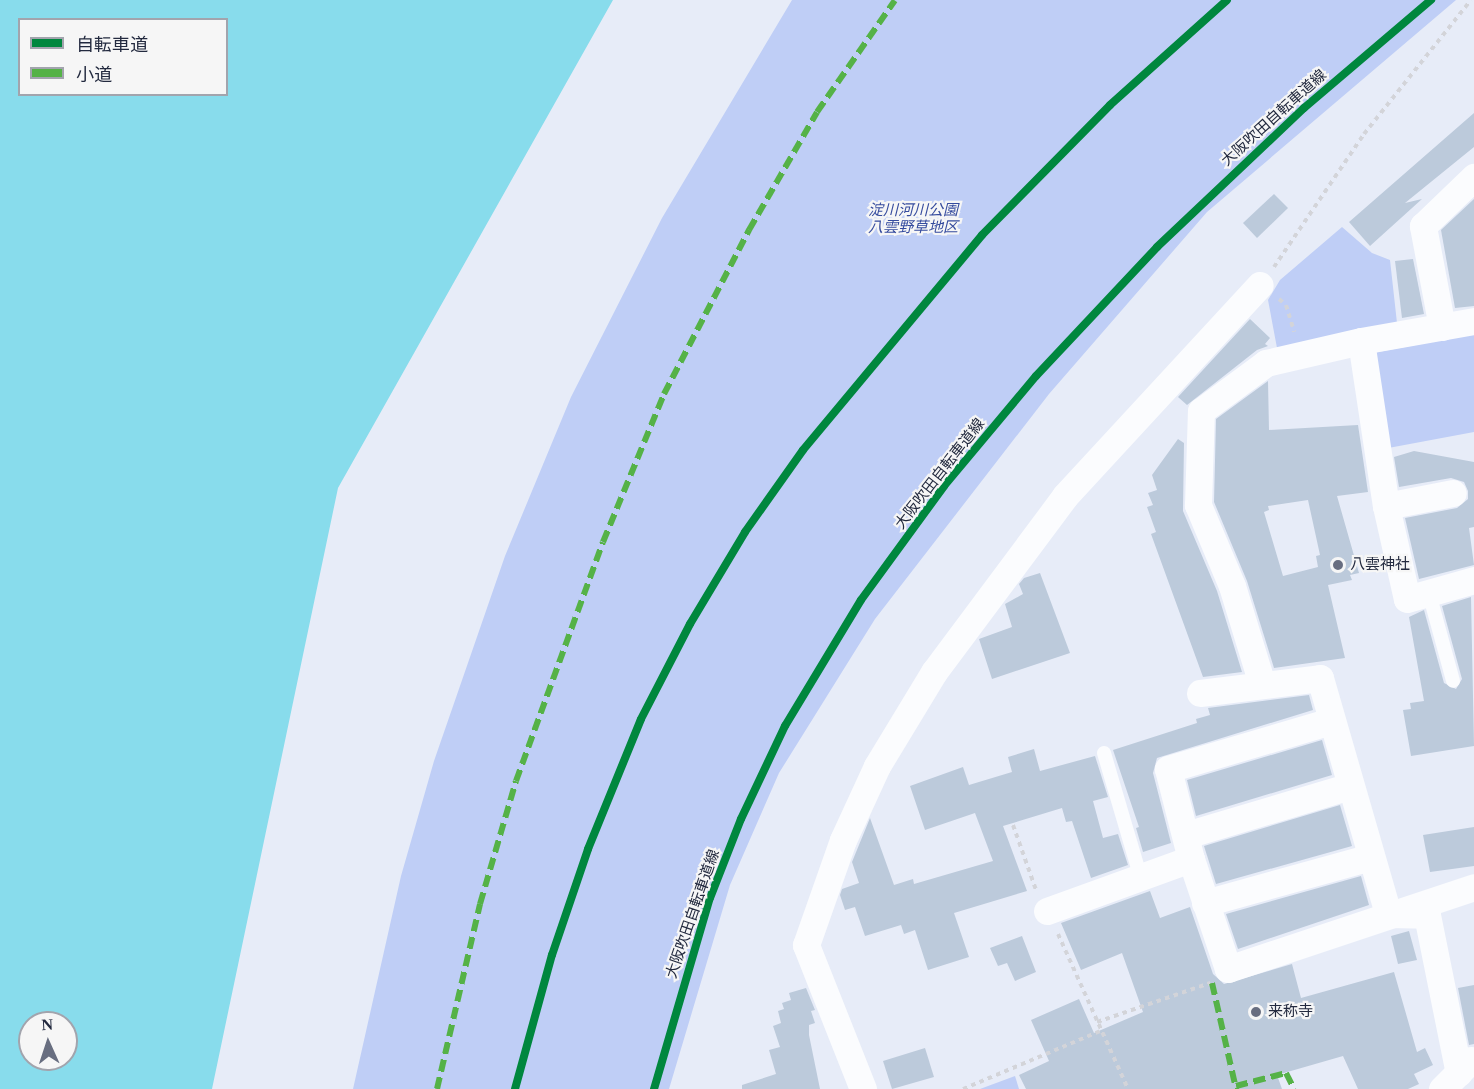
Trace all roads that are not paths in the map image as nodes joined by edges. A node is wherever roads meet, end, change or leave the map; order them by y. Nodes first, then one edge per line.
1 (1474, 177) edge
2 (1260, 285) road end
3 (1474, 321) edge
4 (1442, 327) junction
5 (1361, 341) junction
6 (1453, 493) dead end
7 (1386, 506) junction
8 (1474, 580) edge
9 (1429, 593) junction
10 (1453, 681) dead end
11 (1262, 684) junction
12 (1200, 693) dead end
13 (1331, 721) junction
14 (1104, 753) dead end
15 (1350, 786) junction
16 (1189, 847) junction
17 (1371, 857) junction
18 (1140, 875) junction
19 (1474, 886) edge
20 (1205, 903) junction
21 (1047, 911) road end
22 (1398, 914) junction
23 (1458, 1073) edge
24 (863, 1089) edge

1 - 4 street
2 - 24 street
3 - 4 street
4 - 5 street
5 - 7 street
5 - 11 street
6 - 7 street
7 - 9 street
8 - 9 street
9 - 10 lane
11 - 12 street
11 - 13 street
13 - 15 street
13 - 16 street
14 - 18 lane
15 - 16 street
15 - 17 street
16 - 18 street
16 - 20 street
17 - 20 street
17 - 22 street
18 - 21 street
19 - 22 street
20 - 22 street
22 - 23 street

